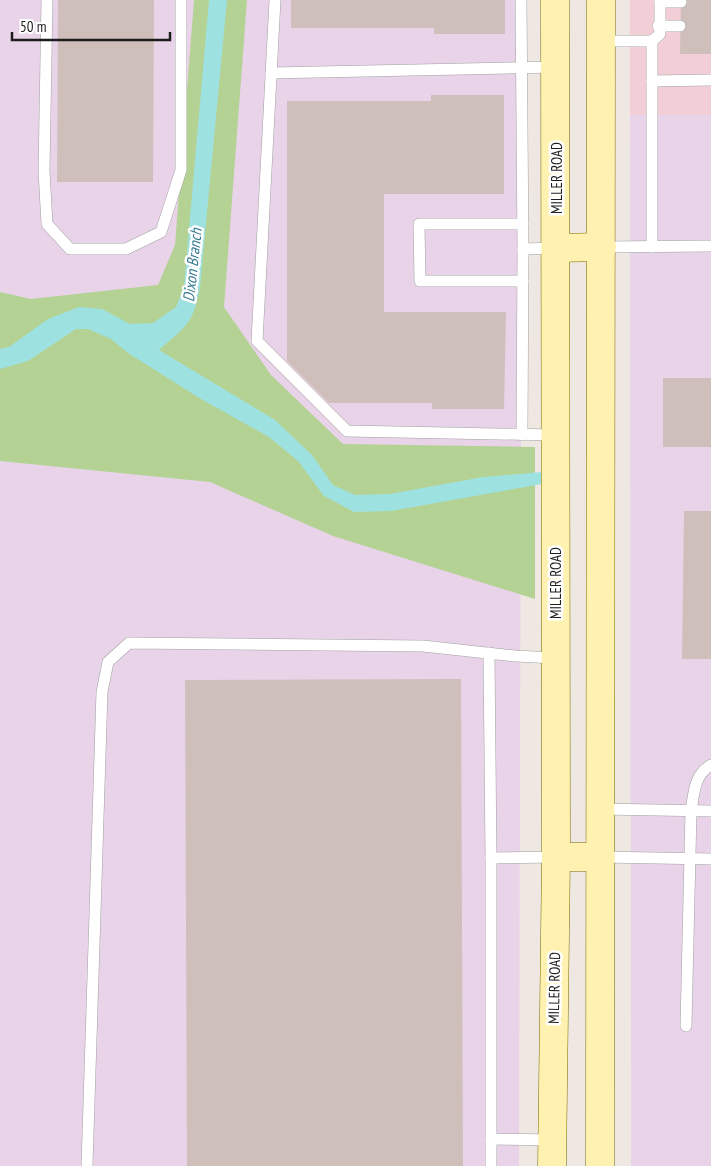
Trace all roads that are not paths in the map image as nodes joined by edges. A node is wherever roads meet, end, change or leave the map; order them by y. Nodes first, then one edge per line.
1 (47, 0) edge
2 (181, 0) edge
3 (275, 0) edge
4 (521, 0) edge
5 (555, 0) edge
6 (601, 0) edge
7 (660, 1) edge
8 (681, 2) dead end
9 (658, 26) junction
10 (680, 26) dead end
11 (601, 41) junction
12 (652, 41) junction
13 (523, 67) junction
14 (556, 67) junction
15 (271, 72) junction
16 (711, 80) edge
17 (652, 81) junction
18 (523, 224) junction
19 (652, 246) junction
20 (711, 246) edge
21 (602, 247) junction
22 (557, 248) junction
23 (524, 250) junction
24 (523, 281) junction
25 (522, 435) junction
26 (554, 435) junction
27 (489, 653) junction
28 (555, 658) junction
29 (711, 765) edge
30 (601, 809) junction
31 (691, 811) junction
32 (711, 811) edge
33 (556, 857) junction
34 (601, 857) junction
35 (491, 858) junction
36 (691, 858) junction
37 (711, 859) edge
38 (686, 1026) dead end
39 (491, 1139) junction
40 (552, 1153) edge
41 (87, 1166) edge
42 (491, 1166) edge
43 (600, 1166) edge

1 - 2 lane
3 - 15 lane
4 - 13 lane
5 - 14 main road, MILLER ROAD
6 - 11 main road
7 - 8 lane
7 - 9 lane
9 - 10 lane
9 - 12 lane
11 - 12 lane
11 - 21 main road
12 - 17 lane
13 - 14 lane
13 - 15 lane
13 - 18 lane
14 - 22 main road, MILLER ROAD
15 - 25 lane
16 - 17 lane
17 - 19 lane
18 - 23 lane
18 - 24 lane
19 - 20 lane
19 - 21 lane
21 - 22 main road
21 - 30 main road
22 - 23 lane
22 - 26 main road, MILLER ROAD
23 - 24 lane
24 - 25 lane
25 - 26 lane
26 - 28 main road, MILLER ROAD
27 - 28 lane
27 - 35 lane
27 - 41 lane
28 - 33 main road, MILLER ROAD
29 - 31 lane
30 - 31 lane
30 - 34 main road
31 - 32 lane
31 - 36 lane
33 - 34 main road
33 - 35 lane
33 - 40 main road, MILLER ROAD
34 - 36 lane
34 - 43 main road
35 - 39 lane
36 - 37 lane
36 - 38 lane
39 - 40 lane
39 - 42 lane

